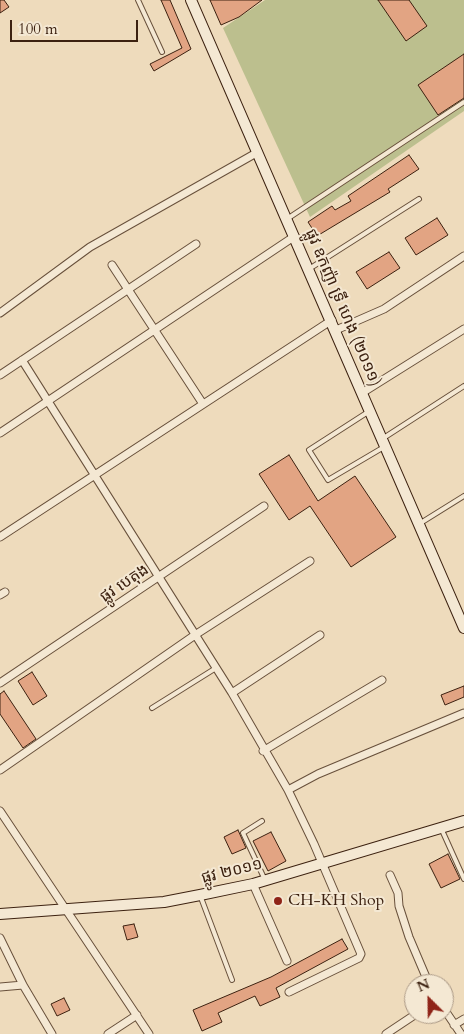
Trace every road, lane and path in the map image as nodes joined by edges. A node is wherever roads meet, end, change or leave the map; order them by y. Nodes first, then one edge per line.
1 (138, 0) edge
2 (191, 0) edge
3 (162, 52) dead end
4 (464, 102) edge
5 (258, 152) junction
6 (419, 199) dead end
7 (287, 219) junction
8 (294, 236) junction
9 (196, 244) dead end
10 (464, 256) edge
11 (112, 265) dead end
12 (309, 269) junction
13 (127, 288) junction
14 (0, 312) edge
15 (332, 320) junction
16 (464, 328) edge
17 (154, 330) junction
18 (336, 330) junction
19 (22, 360) junction
20 (0, 374) edge
21 (464, 386) edge
22 (362, 394) junction
23 (47, 401) junction
24 (203, 404) junction
25 (370, 411) junction
26 (0, 433) edge
27 (383, 443) junction
28 (94, 475) junction
29 (464, 496) edge
30 (264, 506) dead end
31 (419, 524) junction
32 (0, 537) edge
33 (310, 561) dead end
34 (159, 578) junction
35 (464, 628) edge
36 (320, 635) dead end
37 (195, 636) junction
38 (216, 668) junction
39 (382, 680) dead end
40 (0, 683) edge
41 (232, 693) junction
42 (152, 708) dead end
43 (464, 713) edge
44 (263, 751) junction
45 (0, 770) edge
46 (288, 790) junction
47 (0, 811) edge
48 (262, 821) dead end
49 (464, 822) edge
50 (441, 828) junction
51 (321, 862) junction
52 (390, 875) dead end
53 (265, 880) junction
54 (464, 880) edge
55 (253, 884) junction
56 (200, 895) junction
57 (64, 909) junction
58 (0, 914) edge
59 (0, 938) edge
60 (287, 961) dead end
61 (425, 974) edge
62 (232, 980) dead end
63 (23, 985) junction
64 (0, 988) edge
65 (289, 992) dead end
66 (137, 1015) junction
67 (464, 1019) edge
68 (404, 1022) edge
69 (454, 1025) joint
70 (397, 1027) junction
71 (51, 1033) edge
72 (108, 1034) edge
73 (149, 1034) edge
74 (386, 1034) edge
75 (402, 1034) edge
76 (460, 1034) edge

1 - 3 lane
2 - 5 main road, ផ្លូវ ឧកញ៉ា ទ្រី ហេង (២០១១)
4 - 7 lane
5 - 7 main road, ផ្លូវ ឧកញ៉ា ទ្រី ហេង (២០១១)
5 - 14 street
6 - 12 lane
7 - 8 main road, ផ្លូវ ឧកញ៉ា ទ្រី ហេង (២០១១)
8 - 12 main road, ផ្លូវ ឧកញ៉ា ទ្រី ហេង (២០១១)
8 - 17 street
9 - 13 street
10 - 18 street
11 - 13 street
12 - 15 main road, ផ្លូវ ឧកញ៉ា ទ្រី ហេង (២០១១)
13 - 17 street
13 - 19 street
15 - 18 main road, ផ្លូវ ឧកញ៉ា ទ្រី ហេង (២០១១)
15 - 24 street
16 - 22 street
17 - 23 street
17 - 24 street
18 - 22 main road, ផ្លូវ ឧកញ៉ា ទ្រី ហេង (២០១១)
19 - 20 street
19 - 23 street
21 - 27 lane
22 - 25 main road, ផ្លូវ ឧកញ៉ា ទ្រី ហេង (២០១១)
23 - 26 street
23 - 28 street
24 - 28 street
25 - 27 main road, ផ្លូវ ឧកញ៉ា ទ្រី ហេង (២០១១)
25 - 27 lane
27 - 31 main road, ផ្លូវ ឧកញ៉ា ទ្រី ហេង (២០១១)
28 - 32 street
28 - 34 street
29 - 31 lane
30 - 34 street, ផ្លូវ បេតុង
31 - 35 main road, ផ្លូវ ឧកញ៉ា ទ្រី ហេង (២០១១)
33 - 37 street
34 - 37 street
34 - 40 street, ផ្លូវ បេតុង
36 - 41 street
37 - 38 street
37 - 45 street
38 - 41 street
38 - 42 lane
39 - 44 street
41 - 44 street
43 - 46 street
44 - 46 street
46 - 51 street
47 - 57 street
48 - 53 lane
49 - 50 main road, ផ្លូវ ២០១១
50 - 51 main road, ផ្លូវ ២០១១
50 - 54 lane
51 - 53 main road, ផ្លូវ ២០១១
51 - 65 street
52 - 61 street
53 - 55 main road, ផ្លូវ ២០១១
55 - 56 main road, ផ្លូវ ២០១១
55 - 60 street
56 - 57 main road, ផ្លូវ ២០១១
56 - 62 lane
57 - 58 main road, ផ្លូវ ២០១១
57 - 66 street
59 - 63 street
63 - 64 street
63 - 71 street
66 - 72 street
66 - 73 street
67 - 69 street
68 - 70 street
69 - 76 street
70 - 74 street
70 - 75 street

